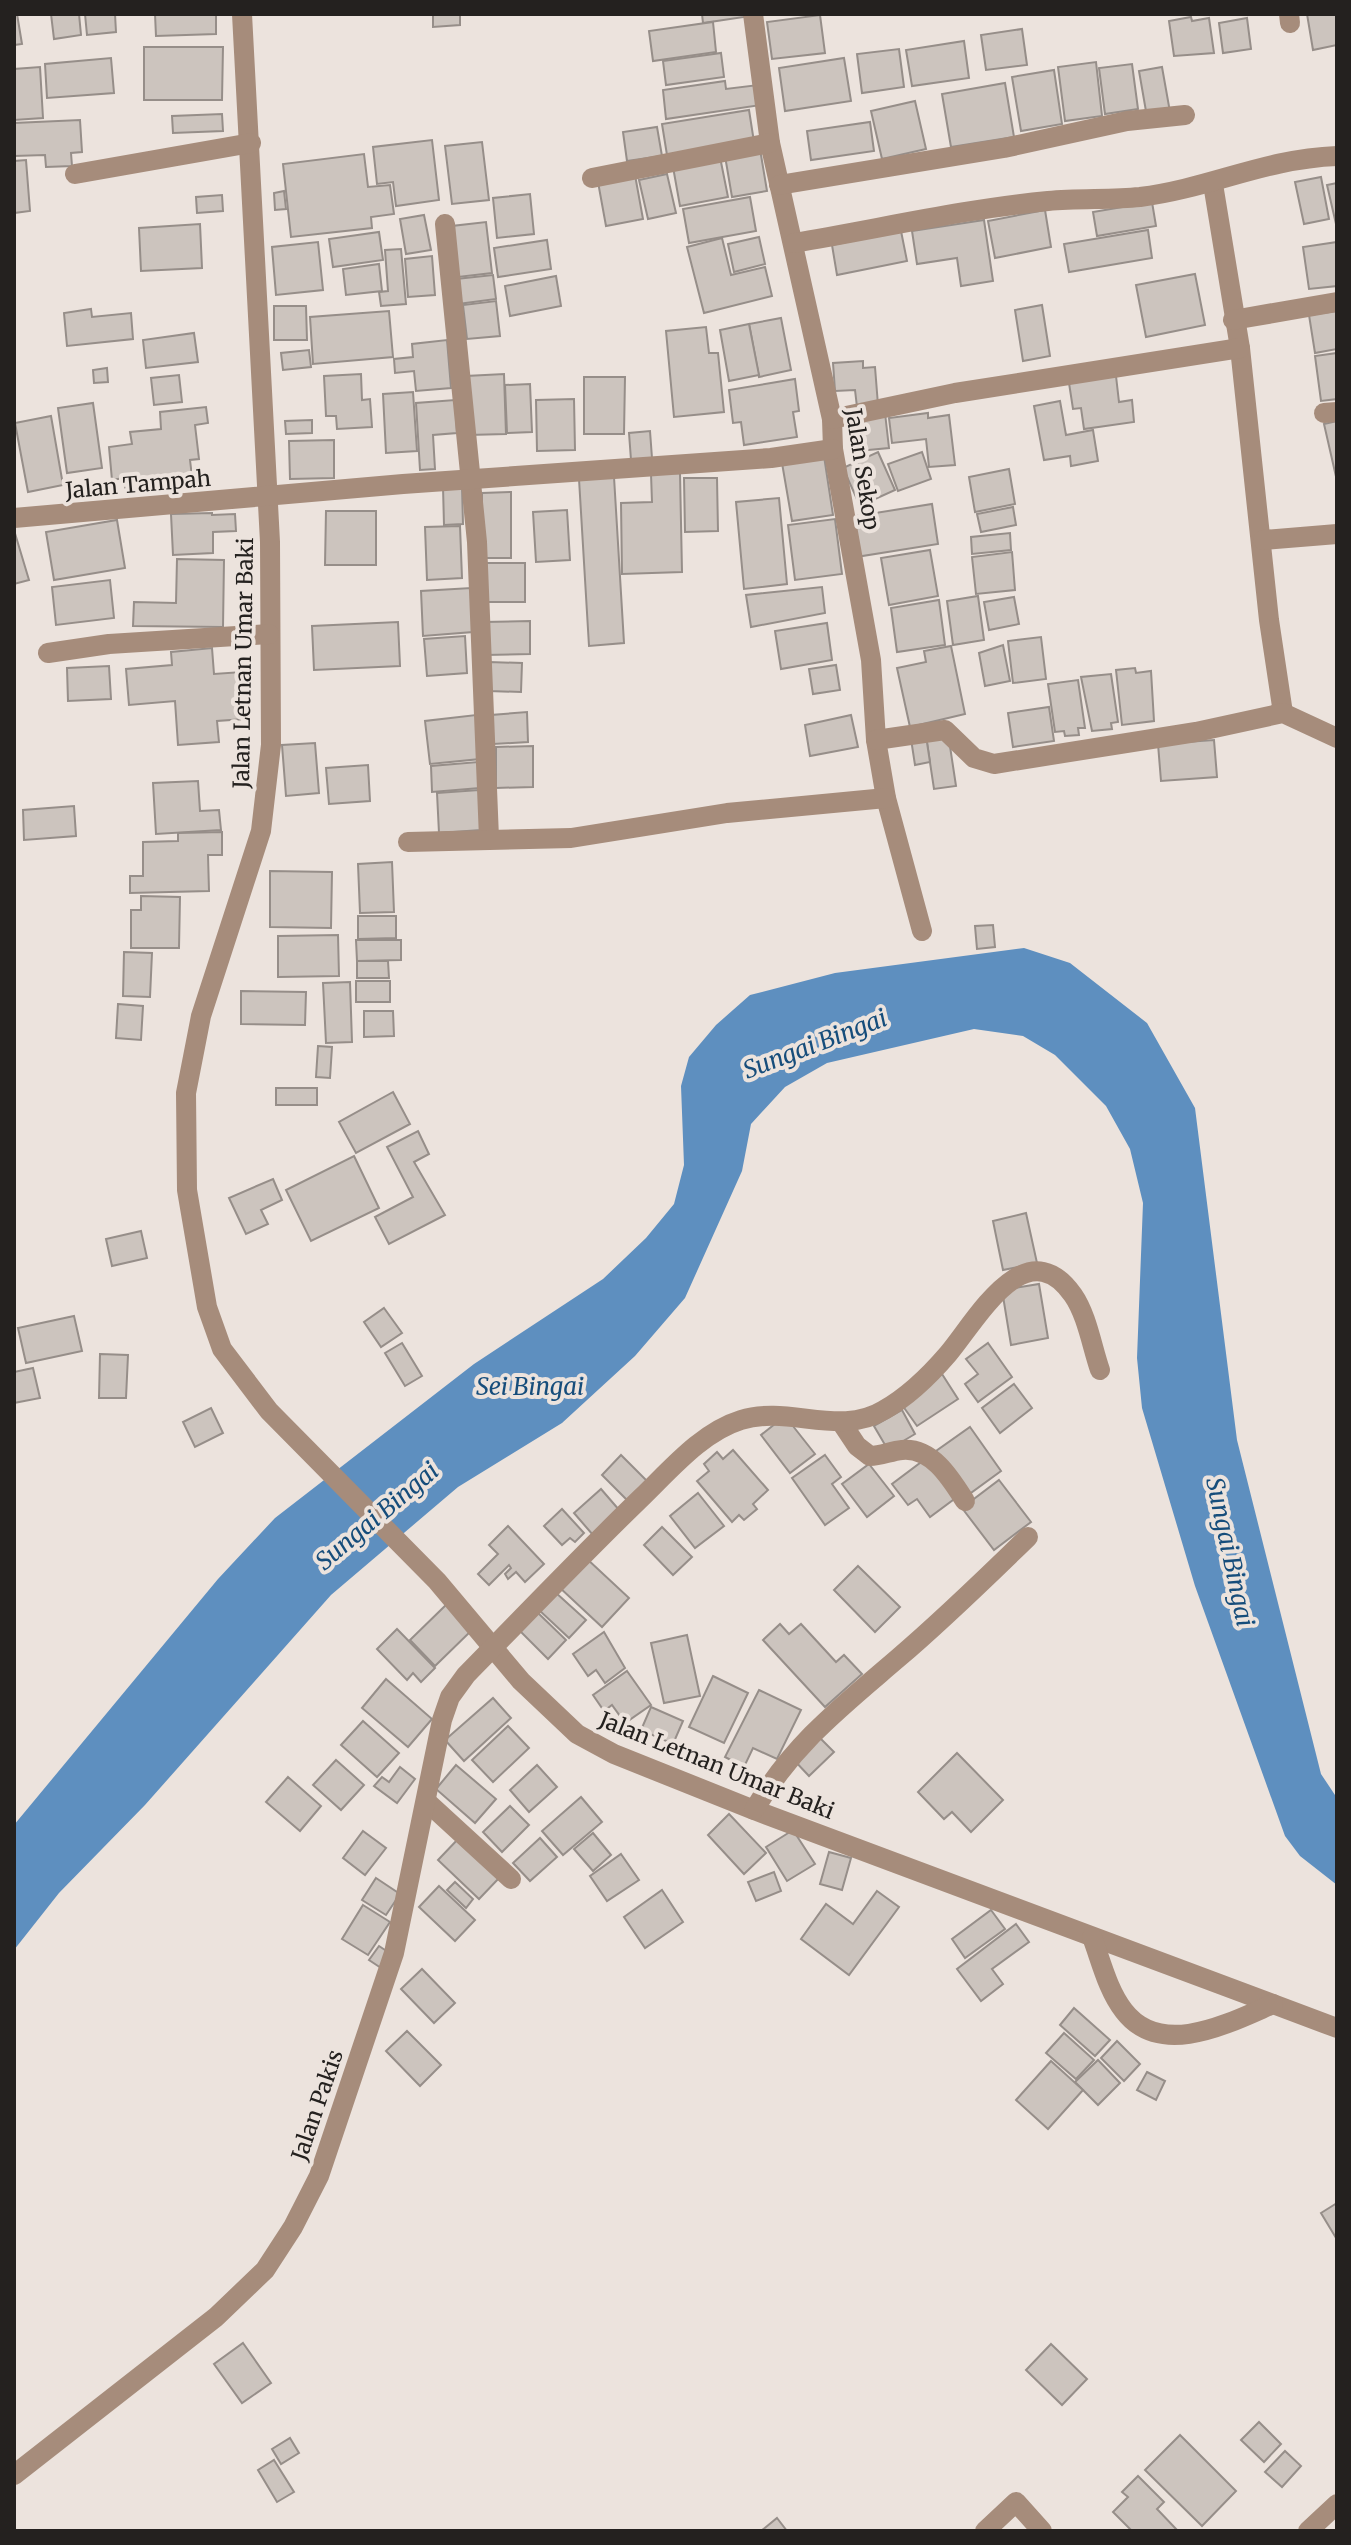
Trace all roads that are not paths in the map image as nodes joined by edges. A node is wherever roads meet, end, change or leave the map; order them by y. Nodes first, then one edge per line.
1 (242, 14) edge
2 (753, 14) edge
3 (1185, 115) dead end
4 (251, 143) junction
5 (770, 143) junction
6 (1337, 156) edge
7 (75, 174) dead end
8 (592, 178) dead end
9 (1213, 184) junction
10 (779, 185) junction
11 (445, 224) dead end
12 (794, 243) junction
13 (1337, 302) edge
14 (1233, 320) junction
15 (1240, 348) junction
16 (832, 419) junction
17 (833, 449) junction
18 (472, 479) junction
19 (266, 497) junction
20 (14, 518) edge
21 (1337, 534) edge
22 (1263, 540) junction
23 (269, 634) junction
24 (48, 653) dead end
25 (1283, 713) junction
26 (1337, 738) edge
27 (876, 740) junction
28 (886, 798) junction
29 (489, 838) junction
30 (408, 842) dead end
31 (922, 931) dead end
32 (1100, 1370) dead end
33 (841, 1422) junction
34 (965, 1501) dead end
35 (1028, 1537) dead end
36 (494, 1646) junction
37 (426, 1801) junction
38 (754, 1810) junction
39 (511, 1879) dead end
40 (1092, 1937) junction
41 (1273, 2004) junction
42 (1337, 2028) edge
43 (14, 2475) edge
44 (1337, 2504) edge
45 (985, 2531) edge
46 (1042, 2531) edge
47 (1308, 2531) edge

1 - 4 street, Jalan Letnan Umar Baki
2 - 5 street, Jalan Sekop
3 - 10 street
4 - 7 street
4 - 19 street, Jalan Letnan Umar Baki
5 - 8 street
5 - 10 street, Jalan Sekop
6 - 9 street
9 - 12 street
9 - 14 street
10 - 12 street, Jalan Sekop
11 - 18 street
12 - 16 street, Jalan Sekop
13 - 14 street
14 - 15 street
15 - 16 street
15 - 22 street
16 - 17 street, Jalan Sekop
17 - 18 street, Jalan Tampah
17 - 27 street, Jalan Sekop
18 - 19 street, Jalan Tampah
18 - 29 street
19 - 20 street, Jalan Tampah
19 - 23 street, Jalan Letnan Umar Baki
21 - 22 street
22 - 25 street
23 - 24 street
23 - 36 street, Jalan Letnan Umar Baki
25 - 26 street
25 - 27 street
27 - 28 street, Jalan Sekop
28 - 29 street
28 - 31 street, Jalan Sekop
29 - 30 street
32 - 33 street, Jalan Pakis
33 - 34 street
33 - 36 street, Jalan Pakis
35 - 38 street
36 - 37 street, Jalan Pakis
36 - 38 street, Jalan Letnan Umar Baki
37 - 39 street
37 - 43 street, Jalan Pakis
38 - 40 street, Jalan Letnan Umar Baki
40 - 41 street, Jalan Letnan Umar Baki
40 - 41 street
41 - 42 street, Jalan Letnan Umar Baki
44 - 47 street
45 - 46 street

